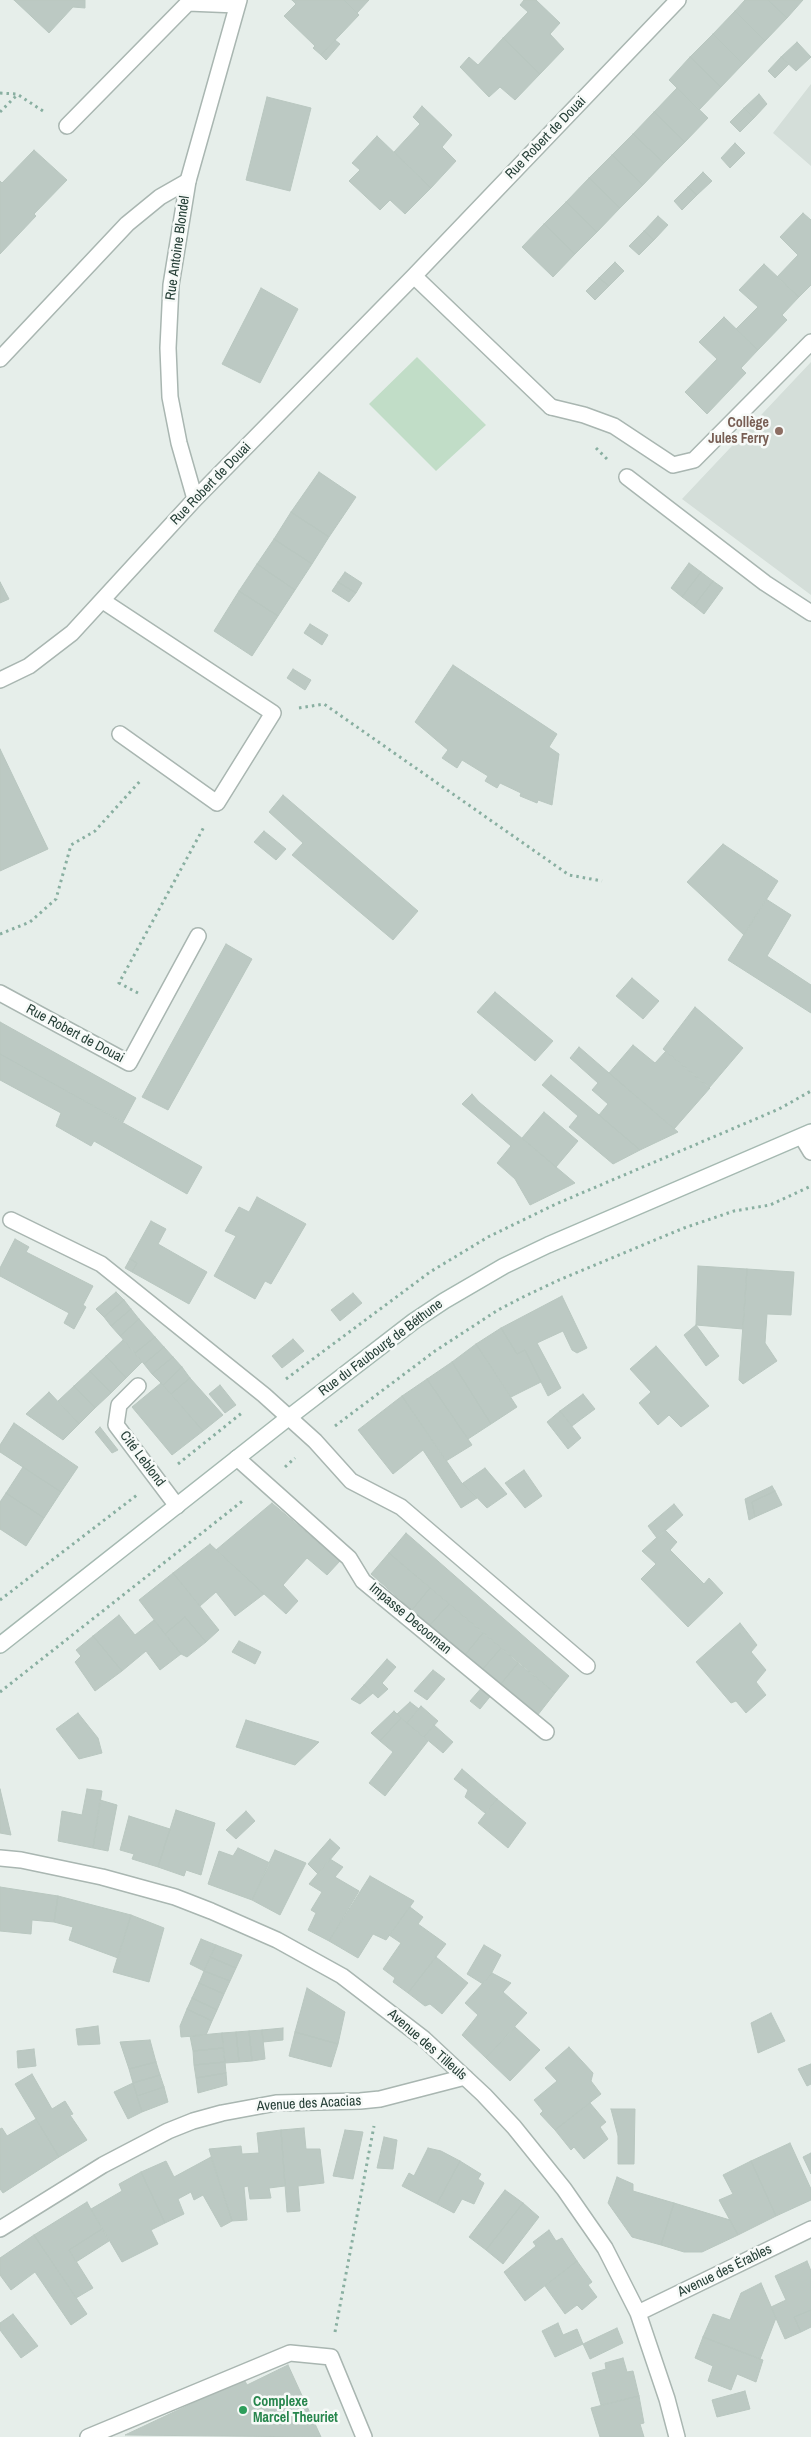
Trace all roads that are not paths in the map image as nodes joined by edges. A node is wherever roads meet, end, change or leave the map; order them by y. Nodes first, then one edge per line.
1 (678, 0) edge
2 (238, 3) edge
3 (67, 126) road end
4 (188, 181) junction
5 (414, 276) junction
6 (811, 342) edge
7 (0, 359) edge
8 (627, 477) dead end
9 (195, 499) junction
10 (103, 601) junction
11 (811, 613) edge
12 (0, 680) edge
13 (120, 734) dead end
14 (198, 936) dead end
15 (0, 993) edge
16 (806, 1134) edge
17 (811, 1152) edge
18 (11, 1220) dead end
19 (138, 1386) dead end
20 (288, 1418) junction
21 (237, 1458) junction
22 (177, 1506) junction
23 (0, 1645) edge
24 (587, 1666) dead end
25 (546, 1732) dead end
26 (0, 1858) edge
27 (464, 2077) junction
28 (0, 2229) edge
29 (811, 2229) edge
30 (638, 2313) junction
31 (88, 2437) edge
32 (364, 2437) edge
33 (677, 2437) edge

1 - 5 street, Rue Robert de Douai
2 - 3 street
2 - 4 street, Rue Antoine Blondel
4 - 7 street
4 - 9 street, Rue Antoine Blondel
5 - 6 street
5 - 9 street, Rue Robert de Douai
8 - 11 street
9 - 10 street, Rue Robert de Douai
10 - 12 street, Rue Robert de Douai
10 - 13 street
14 - 15 street, Rue Robert de Douai
16 - 17 street
16 - 20 street, Rue du Faubourg de Béthune
18 - 20 street
19 - 22 street, Cité Leblond
20 - 21 street, Rue du Faubourg de Béthune
20 - 24 street
21 - 22 street, Rue du Faubourg de Béthune
21 - 25 street, Impasse Decooman
22 - 23 street, Rue du Faubourg de Béthune
26 - 27 street, Avenue des Tilleuls
27 - 28 street, Avenue des Acacias
27 - 30 street, Avenue des Tilleuls
29 - 30 street, Avenue des Érables
30 - 33 street, Avenue des Tilleuls
31 - 32 street

